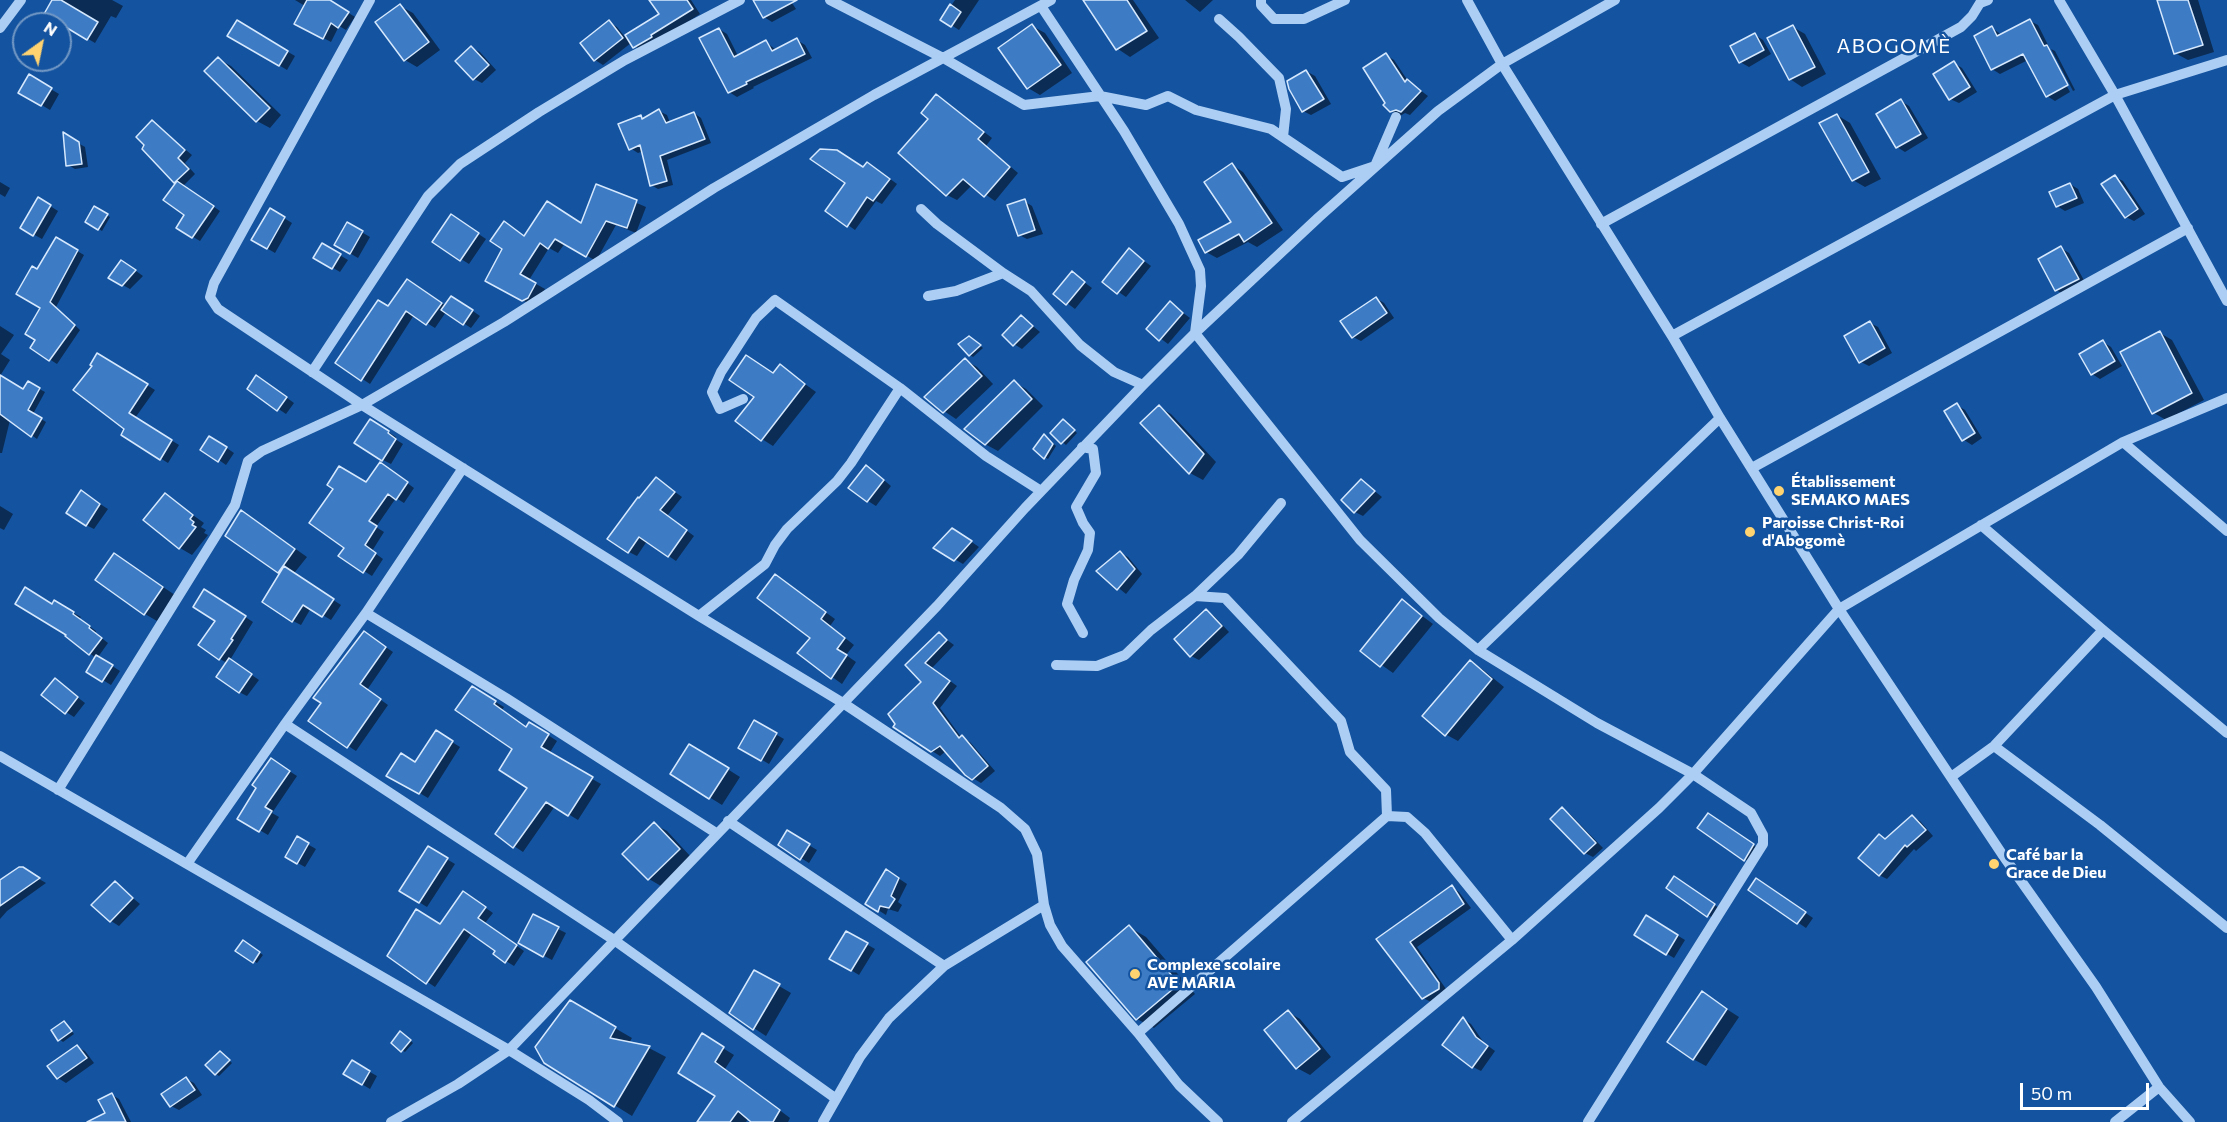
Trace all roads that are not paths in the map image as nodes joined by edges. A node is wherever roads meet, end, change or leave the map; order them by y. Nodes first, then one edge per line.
1 (21, 0) edge
2 (370, 0) edge
3 (740, 0) edge
4 (830, 0) edge
5 (1261, 0) edge
6 (1345, 0) edge
7 (1467, 0) edge
8 (1616, 0) edge
9 (1988, 0) edge
10 (2059, 0) edge
11 (1046, 3) edge
12 (1219, 19) dead end
13 (0, 28) edge
14 (945, 58) junction
15 (2227, 60) edge
16 (1502, 64) junction
17 (2115, 95) junction
18 (1100, 96) junction
19 (1396, 117) dead end
20 (1283, 137) junction
21 (1375, 166) junction
22 (921, 209) dead end
23 (1601, 224) junction
24 (2188, 228) junction
25 (1003, 273) junction
26 (928, 296) dead end
27 (2227, 301) edge
28 (1195, 333) junction
29 (1672, 336) junction
30 (312, 372) junction
31 (1143, 385) junction
32 (900, 388) junction
33 (2227, 398) edge
34 (743, 399) dead end
35 (362, 405) junction
36 (1720, 418) junction
37 (2123, 442) junction
38 (1082, 447) junction
39 (463, 468) junction
40 (1752, 468) junction
41 (1041, 491) junction
42 (1281, 503) dead end
43 (1982, 525) junction
44 (2227, 531) edge
45 (1195, 596) junction
46 (1839, 609) junction
47 (366, 613) junction
48 (699, 616) junction
49 (2103, 630) junction
50 (1083, 633) dead end
51 (1478, 650) junction
52 (1056, 664) dead end
53 (843, 704) junction
54 (285, 724) junction
55 (2227, 733) edge
56 (1994, 746) junction
57 (0, 756) edge
58 (1693, 774) junction
59 (1951, 777) junction
60 (58, 790) junction
61 (1387, 816) junction
62 (728, 821) junction
63 (716, 833) junction
64 (187, 864) junction
65 (1044, 905) junction
66 (2227, 928) edge
67 (614, 940) junction
68 (1512, 940) junction
69 (944, 966) junction
70 (1138, 1033) junction
71 (509, 1050) junction
72 (2158, 1088) junction
73 (835, 1098) junction
74 (391, 1122) edge
75 (618, 1122) edge
76 (823, 1122) edge
77 (1218, 1122) edge
78 (1292, 1122) edge
79 (1588, 1122) edge
80 (2115, 1122) edge
81 (2190, 1122) edge

1 - 13 street
2 - 30 street
3 - 30 street
4 - 14 street
5 - 6 street
7 - 16 street
8 - 16 street
9 - 23 street
10 - 17 street
11 - 14 street
11 - 18 street
12 - 20 street
14 - 18 street
14 - 35 street
15 - 17 street
16 - 21 street
16 - 23 street
17 - 24 street
17 - 29 street
18 - 20 street
18 - 28 street
19 - 21 street
20 - 21 street
21 - 28 street
22 - 25 street
23 - 29 street
24 - 27 street
24 - 40 street
25 - 26 street
25 - 31 street
28 - 31 street
28 - 51 street
29 - 36 street
30 - 35 street
31 - 38 street
32 - 34 street
32 - 41 street
32 - 48 street
33 - 37 street
35 - 39 street
35 - 60 street
36 - 40 street
36 - 51 street
37 - 43 street
37 - 44 street
38 - 41 street
38 - 50 street
39 - 47 street
39 - 48 street
40 - 46 street
41 - 53 street
42 - 45 street
43 - 46 street
43 - 49 street
45 - 52 street
45 - 61 street
46 - 58 street
46 - 59 street
47 - 54 street
47 - 63 street
48 - 53 street
49 - 55 street
49 - 56 street
51 - 58 street
53 - 62 street
53 - 65 street
54 - 64 street
54 - 67 street
56 - 59 street
56 - 66 street
57 - 60 street
58 - 68 street
58 - 79 street
59 - 72 street
60 - 64 street
61 - 68 street
61 - 70 street
62 - 63 street
62 - 69 street
63 - 67 street
64 - 71 street
65 - 69 street
65 - 70 street
67 - 71 street
67 - 73 street
68 - 78 street
69 - 73 street
70 - 77 street
71 - 74 street
71 - 75 street
72 - 80 street
72 - 81 street
73 - 76 street

